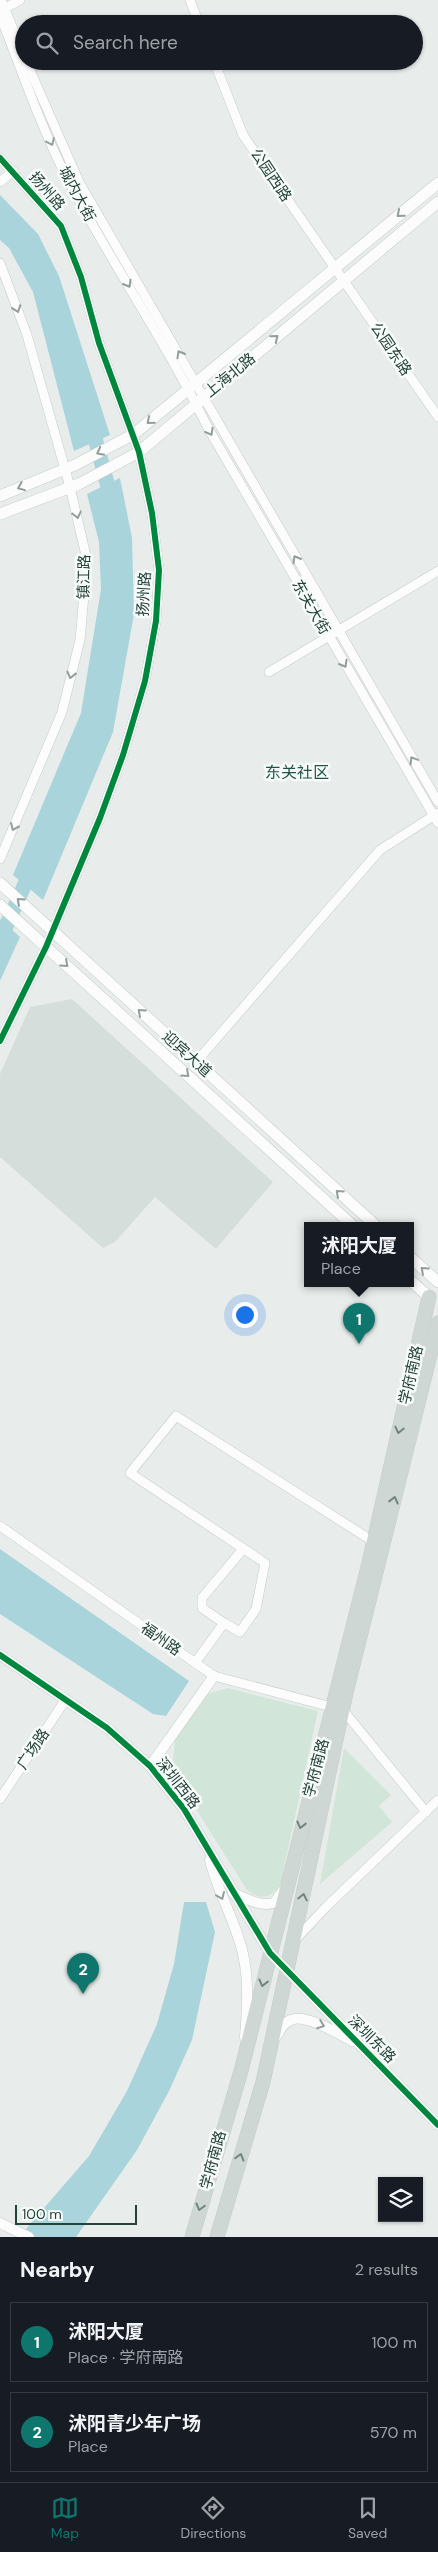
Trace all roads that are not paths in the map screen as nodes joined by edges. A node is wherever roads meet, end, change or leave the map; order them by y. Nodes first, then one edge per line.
1 (20, 0) edge
2 (190, 0) edge
3 (2, 9) edge
4 (196, 15) edge
5 (15, 37) edge
6 (15, 45) edge
7 (24, 70) edge
8 (30, 70) edge
9 (218, 70) edge
10 (0, 158) edge
11 (13, 171) junction
12 (0, 182) edge
13 (438, 183) edge
14 (438, 202) edge
15 (0, 263) edge
16 (336, 267) junction
17 (345, 280) junction
18 (193, 385) junction
19 (200, 400) junction
20 (438, 417) edge
21 (129, 437) junction
22 (134, 455) junction
23 (70, 467) junction
24 (75, 486) junction
25 (0, 496) edge
26 (0, 514) edge
27 (438, 572) edge
28 (338, 631) junction
29 (327, 635) junction
30 (269, 672) dead end
31 (438, 802) edge
32 (436, 817) edge
33 (0, 859) edge
34 (1, 884) edge
35 (0, 905) edge
36 (52, 931) junction
37 (46, 947) junction
38 (0, 1041) edge
39 (196, 1062) junction
40 (349, 1222) edge
41 (372, 1222) edge
42 (414, 1261) edge
43 (438, 1282) edge
44 (414, 1283) edge
45 (435, 1298) edge
46 (438, 1323) edge
47 (438, 1354) edge
48 (425, 1372) junction
49 (0, 1526) edge
50 (374, 1542) junction
51 (243, 1549) junction
52 (224, 1623) junction
53 (0, 1654) edge
54 (195, 1663) junction
55 (214, 1676) junction
56 (66, 1699) junction
57 (337, 1709) junction
58 (150, 1766) junction
59 (0, 1799) edge
60 (438, 1800) edge
61 (426, 1812) junction
62 (207, 1849) junction
63 (285, 1887) junction
64 (233, 1893) junction
65 (294, 1940) junction
66 (270, 1953) junction
67 (288, 1972) junction
68 (362, 2046) junction
69 (271, 2047) junction
70 (243, 2061) junction
71 (438, 2125) edge
72 (0, 2223) edge
73 (29, 2237) edge
74 (192, 2237) edge
75 (216, 2237) edge

1 - 3 street
2 - 4 street
3 - 5 street
3 -> 6 street, 城内大街
7 -> 18 street, 城内大街
18 -> 8 street, 城内大街
9 - 16 street, 公园西路
10 - 11 street, 扬州路
11 - 12 street
11 - 21 street, 扬州路
13 -> 16 main road, 上海北路
14 - 17 main road, 上海北路
15 -> 23 street, 镇江路
16 - 17 street, 公园西路
16 - 18 main road, 上海北路
19 -> 17 main road, 上海北路
17 - 20 street, 公园东路
18 - 19 street, 东关大街
18 -> 21 main road, 上海北路
19 - 22 main road, 上海北路
28 -> 19 street, 东关大街
19 -> 29 street, 东关大街
21 - 22 street, 扬州路
21 -> 23 main road, 上海北路
22 - 24 main road, 上海北路
22 - 36 street, 扬州路
23 - 24 street, 镇江路
23 -> 25 main road, 上海北路
24 - 26 main road, 上海北路
24 -> 33 street, 镇江路
27 - 28 street
28 - 29 street
31 -> 28 street, 东关大街
29 - 30 street
29 -> 32 street, 东关大街
32 - 39 street
36 -> 34 main road, 迎宾大道
35 - 37 main road, 迎宾大道
36 - 37 street, 扬州路
39 -> 36 main road, 迎宾大道
37 - 38 street, 扬州路
37 -> 40 main road, 迎宾大道
41 -> 39 main road, 迎宾大道
43 -> 42 main road
44 - 45 main road
45 -> 50 main road, 学府南路
46 - 48 main road, 学府南路
47 - 48 main road
57 -> 48 main road, 学府南路
49 - 54 street, 福州路
50 - 51 street
50 - 57 main road, 学府南路
51 - 52 street
51 - 52 street
52 - 54 street
53 - 56 street, 深圳西路
54 - 55 street, 福州路
55 - 57 street, 福州路
55 - 58 street
56 - 58 street, 深圳西路
56 - 59 street, 广场路
57 - 61 street
57 -> 63 main road, 学府南路
65 -> 57 main road, 学府南路
58 - 62 street, 深圳西路
60 - 61 street
61 - 65 street
62 - 64 street, 深圳西路
62 -> 70 street
63 - 64 street
63 - 66 main road, 学府南路
64 - 66 street, 深圳西路
65 - 67 main road, 学府南路
66 - 67 street, 深圳西路
66 -> 70 main road, 学府南路
67 - 68 street, 深圳东路
67 - 69 main road, 学府南路
69 -> 68 street
68 - 71 street, 深圳东路
75 -> 69 main road, 学府南路
70 -> 74 main road, 学府南路
72 - 73 street

